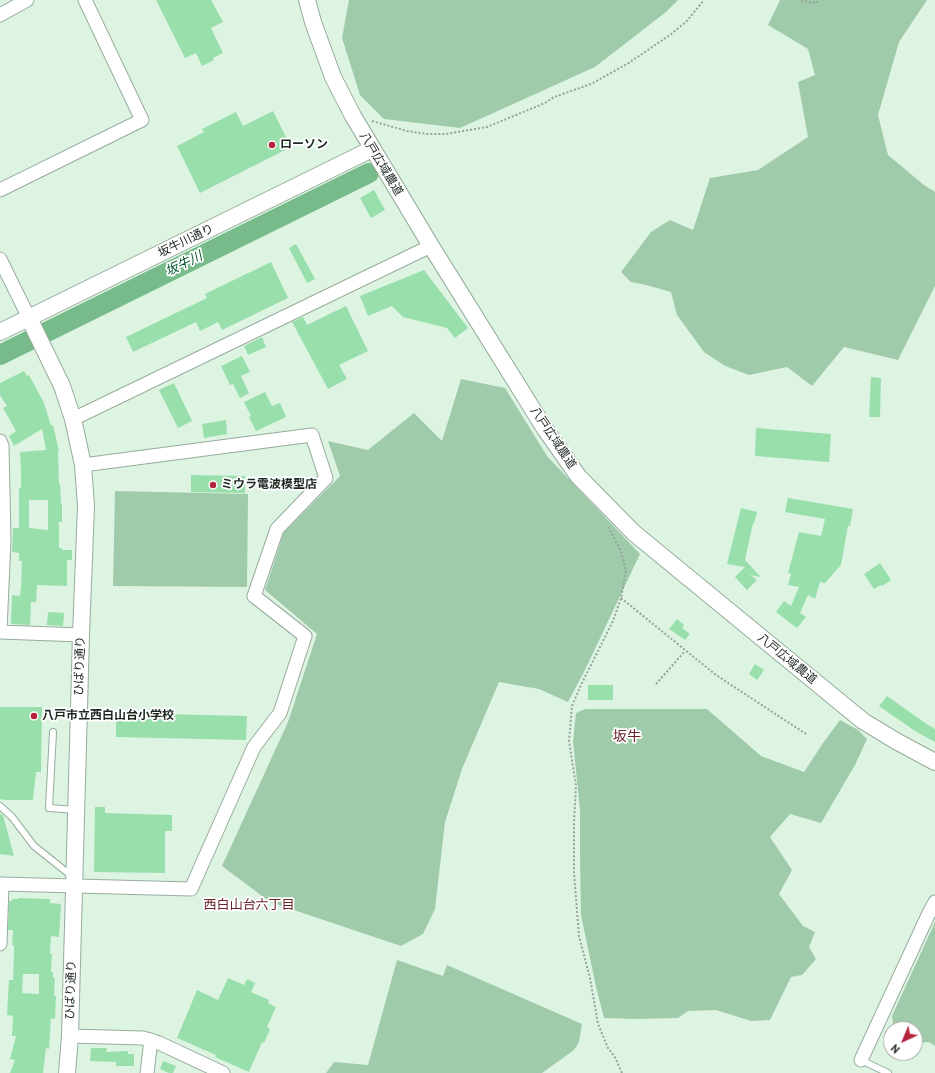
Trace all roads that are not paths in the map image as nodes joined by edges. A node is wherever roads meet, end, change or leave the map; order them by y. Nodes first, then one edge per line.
1 (27, 0) edge
2 (85, 0) edge
3 (307, 0) edge
4 (0, 15) edge
5 (372, 149) junction
6 (0, 190) edge
7 (431, 246) junction
8 (0, 259) edge
9 (31, 322) junction
10 (0, 332) edge
11 (74, 419) junction
12 (1, 444) edge
13 (83, 465) junction
14 (2, 540) edge
15 (0, 631) edge
16 (81, 635) junction
17 (52, 732) dead end
18 (935, 762) edge
19 (0, 806) edge
20 (76, 810) junction
21 (74, 882) junction
22 (1, 884) edge
23 (935, 902) edge
24 (0, 944) edge
25 (70, 1036) junction
26 (151, 1040) junction
27 (861, 1060) joint
28 (67, 1073) edge
29 (147, 1073) edge
30 (223, 1073) edge
31 (888, 1073) edge

1 - 4 street
2 - 6 street
3 - 5 street, 八戸広域農道
5 - 7 street, 八戸広域農道
5 - 9 street, 坂牛川通り
7 - 11 street
7 - 18 street, 八戸広域農道
8 - 9 street
9 - 10 street, 坂牛川通り
9 - 11 street, ひばり通り
11 - 13 street, ひばり通り
12 - 14 street
13 - 16 street, ひばり通り
13 - 21 street
14 - 15 street
15 - 16 street
16 - 20 street, ひばり通り
17 - 20 lane
19 - 21 lane
20 - 21 street, ひばり通り
21 - 22 street
21 - 25 street, ひばり通り
22 - 24 street
23 - 27 street
25 - 26 street
25 - 28 street, ひばり通り
26 - 29 street
26 - 30 street
27 - 31 lane

